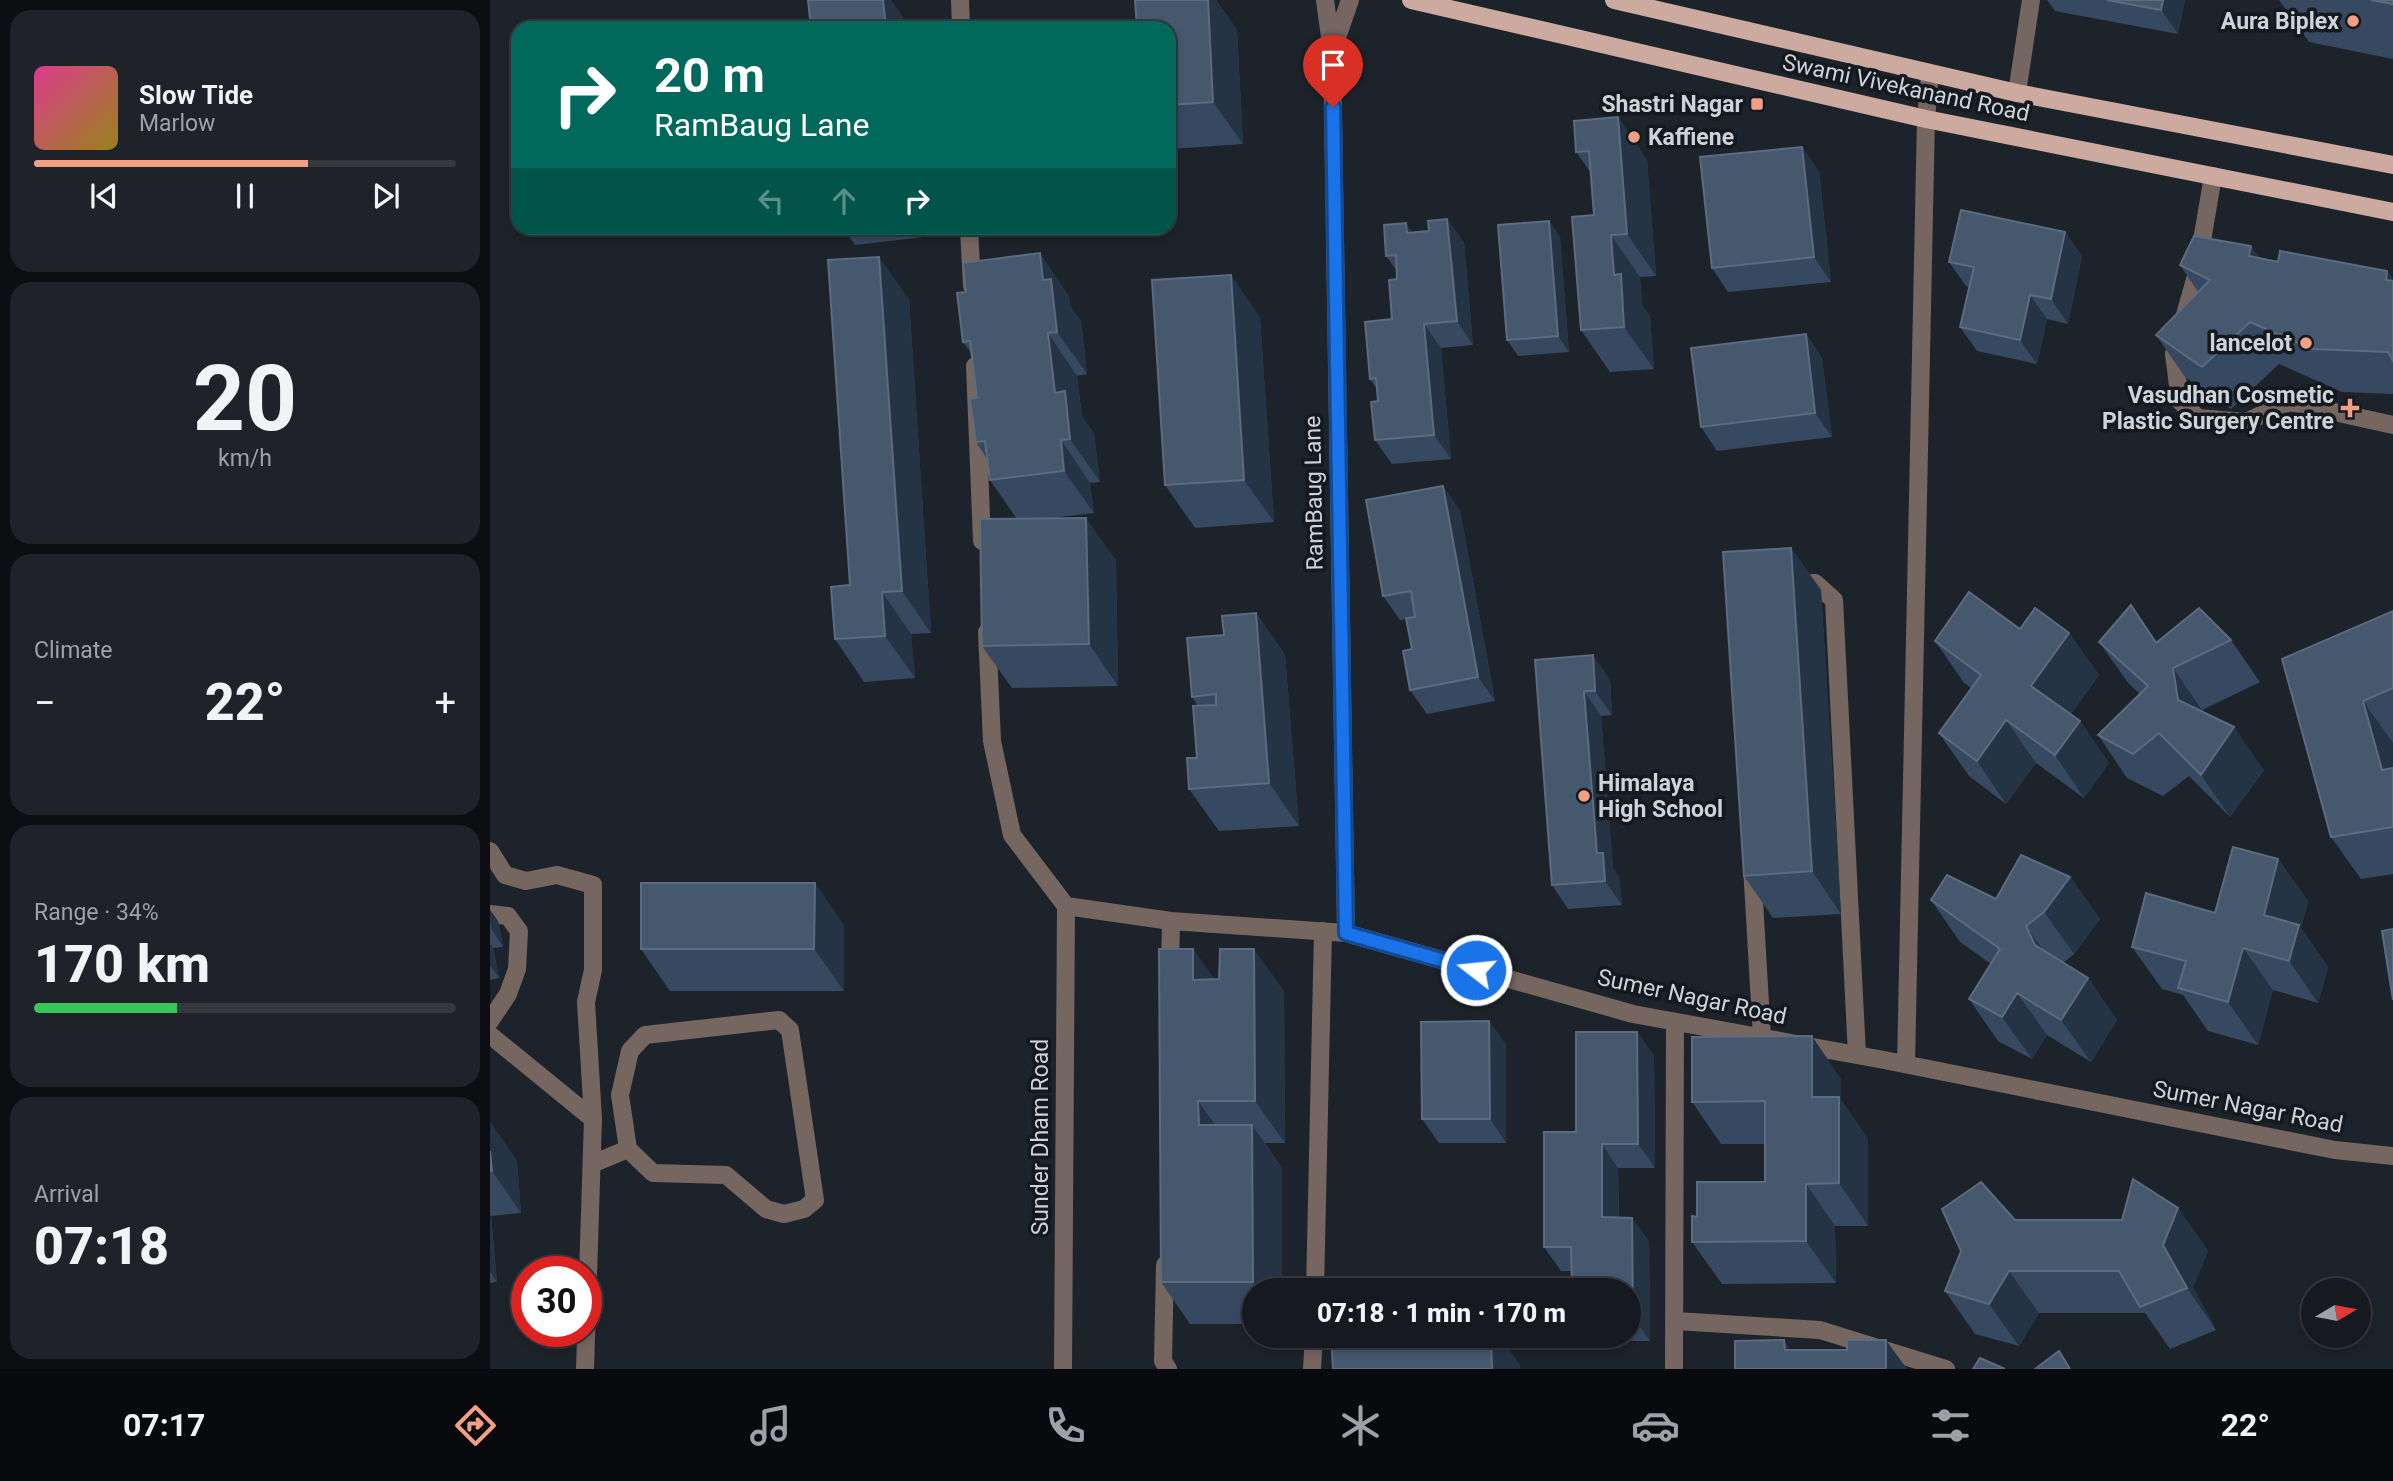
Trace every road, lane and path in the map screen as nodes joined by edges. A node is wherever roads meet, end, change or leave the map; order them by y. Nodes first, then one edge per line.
1 (960, 0) edge
2 (1325, 0) edge
3 (1350, 0) edge
4 (1411, 0) edge
5 (1614, 0) edge
6 (2031, 0) edge
7 (961, 21) edge
8 (1332, 52) junction
9 (1930, 74) junction
10 (2017, 93) junction
11 (1926, 119) junction
12 (2393, 165) edge
13 (2213, 176) junction
14 (2393, 212) edge
15 (969, 235) edge
16 (973, 309) edge
17 (974, 349) edge
18 (2393, 425) edge
19 (983, 552) edge
20 (1773, 585) edge
21 (986, 620) edge
22 (1751, 848) edge
23 (490, 852) edge
24 (1066, 906) junction
25 (490, 914) edge
26 (1171, 921) junction
27 (1323, 931) junction
28 (1346, 933) junction
29 (1170, 986) edge
30 (490, 1021) edge
31 (1675, 1022) junction
32 (490, 1035) edge
33 (1762, 1038) junction
34 (1857, 1055) junction
35 (1906, 1064) junction
36 (593, 1119) junction
37 (628, 1149) junction
38 (2393, 1156) edge
39 (592, 1164) junction
40 (1165, 1250) edge
41 (1315, 1278) edge
42 (1676, 1321) junction
43 (1313, 1348) edge
44 (585, 1369) edge
45 (1063, 1369) edge
46 (1168, 1369) edge
47 (1312, 1369) edge
48 (1674, 1369) edge
49 (1946, 1369) edge

1 - 7 street
2 - 8 street
3 - 8 street
4 - 11 main road, Swami Vivekanand Road
5 - 9 main road, Swami Vivekanand Road
6 - 10 street
8 - 28 street, RamBaug Lane
9 - 10 main road, Swami Vivekanand Road
9 - 11 street
10 - 12 main road, Swami Vivekanand Road
11 - 13 main road, Swami Vivekanand Road
11 - 35 street
13 - 14 main road, Swami Vivekanand Road
13 - 18 street
15 - 16 street
17 - 19 street
20 - 34 street
21 - 24 street
22 - 33 street
23 - 36 street
24 - 26 street, Sumer Nagar Road
24 - 45 street, Sunder Dham Road
25 - 30 street
26 - 27 street, Sumer Nagar Road
26 - 29 street
27 - 28 street, Sumer Nagar Road
27 - 41 street
28 - 31 street, Sumer Nagar Road
31 - 33 street, Sumer Nagar Road
31 - 42 street
32 - 36 street
33 - 34 street, Sumer Nagar Road
34 - 35 street, Sumer Nagar Road
35 - 38 street, Sumer Nagar Road
36 - 39 street
37 - 37 street
37 - 39 street
39 - 44 street
40 - 46 street
42 - 48 street
42 - 49 street
43 - 47 street

